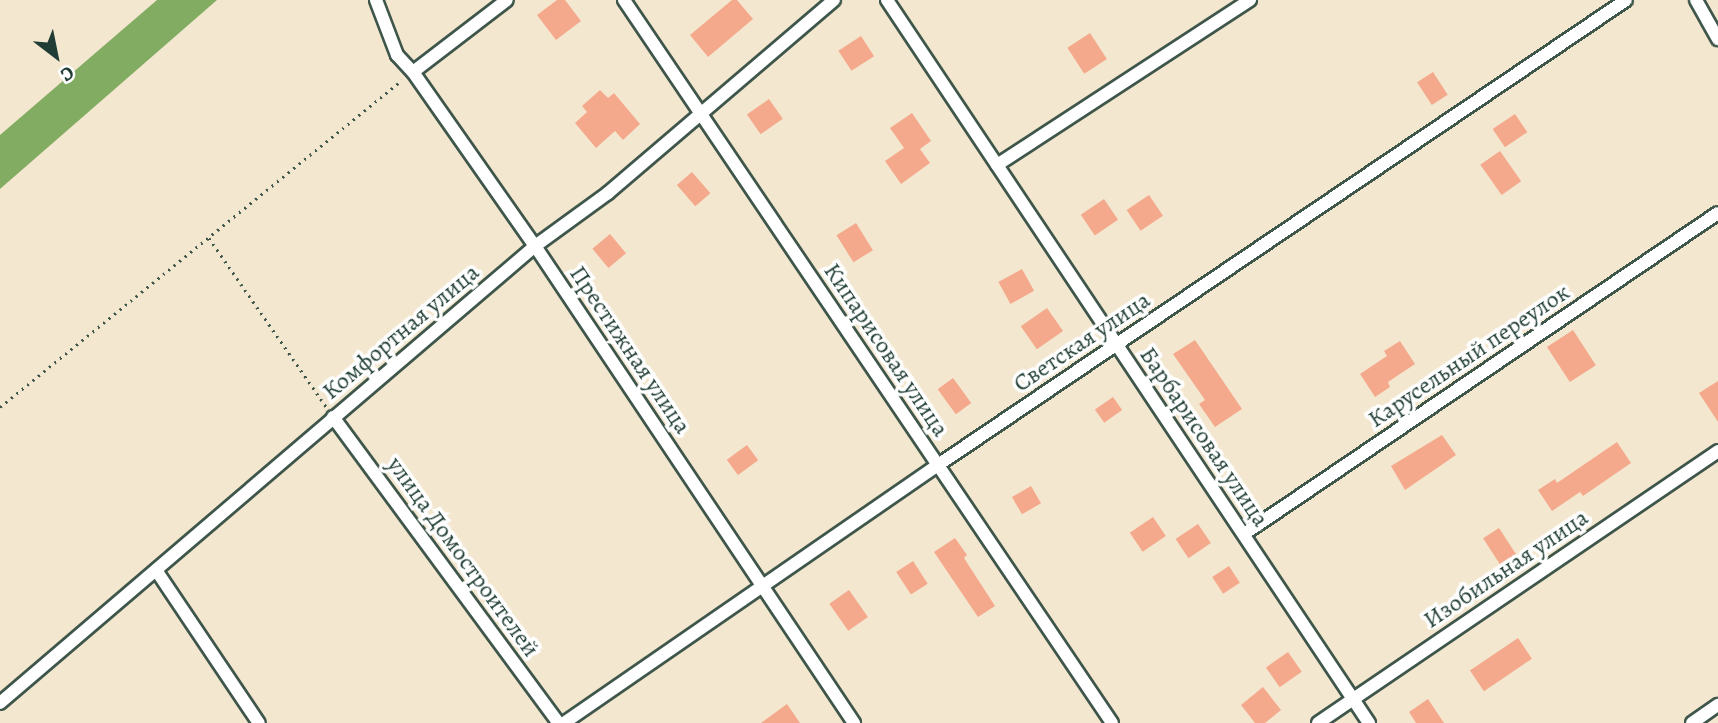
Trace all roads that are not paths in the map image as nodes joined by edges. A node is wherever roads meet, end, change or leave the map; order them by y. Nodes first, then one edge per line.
1 (376, 0) edge
2 (507, 0) edge
3 (624, 0) edge
4 (834, 0) edge
5 (887, 0) edge
6 (1250, 0) edge
7 (1626, 0) edge
8 (1696, 0) edge
9 (1718, 39) edge
10 (413, 72) junction
11 (700, 112) junction
12 (997, 165) junction
13 (1718, 214) edge
14 (535, 246) junction
15 (1118, 344) junction
16 (333, 417) junction
17 (1718, 450) edge
18 (938, 465) junction
19 (1244, 534) junction
20 (156, 570) junction
21 (763, 586) junction
22 (1353, 699) junction
23 (0, 703) edge
24 (1718, 705) edge
25 (259, 723) edge
26 (562, 723) edge
27 (854, 723) edge
28 (1112, 723) edge
29 (1318, 723) edge
30 (1369, 723) edge
31 (1692, 723) edge

1 - 10 street, Престижная улица
2 - 10 street
3 - 11 street, Кипарисовая улица
4 - 11 street, Комфортная улица
5 - 12 street, Барбарисовая улица
6 - 12 street
7 - 15 street, Светская улица
8 - 9 street
10 - 14 street, Престижная улица
11 - 14 street, Комфортная улица
11 - 18 street, Кипарисовая улица
12 - 15 street, Барбарисовая улица
13 - 19 street, Карусельный переулок
14 - 16 street, Комфортная улица
14 - 21 street, Престижная улица
15 - 18 street, Светская улица
15 - 19 street, Барбарисовая улица
16 - 20 street, Комфортная улица
16 - 26 street, улица Домостроителей
17 - 22 street, Изобильная улица
18 - 21 street, Светская улица
18 - 28 street, Кипарисовая улица
19 - 22 street, Барбарисовая улица
20 - 23 street, Комфортная улица
20 - 25 street
21 - 26 street, Светская улица
21 - 27 street, Престижная улица
22 - 29 street, Изобильная улица
22 - 30 street, Барбарисовая улица
24 - 31 street

